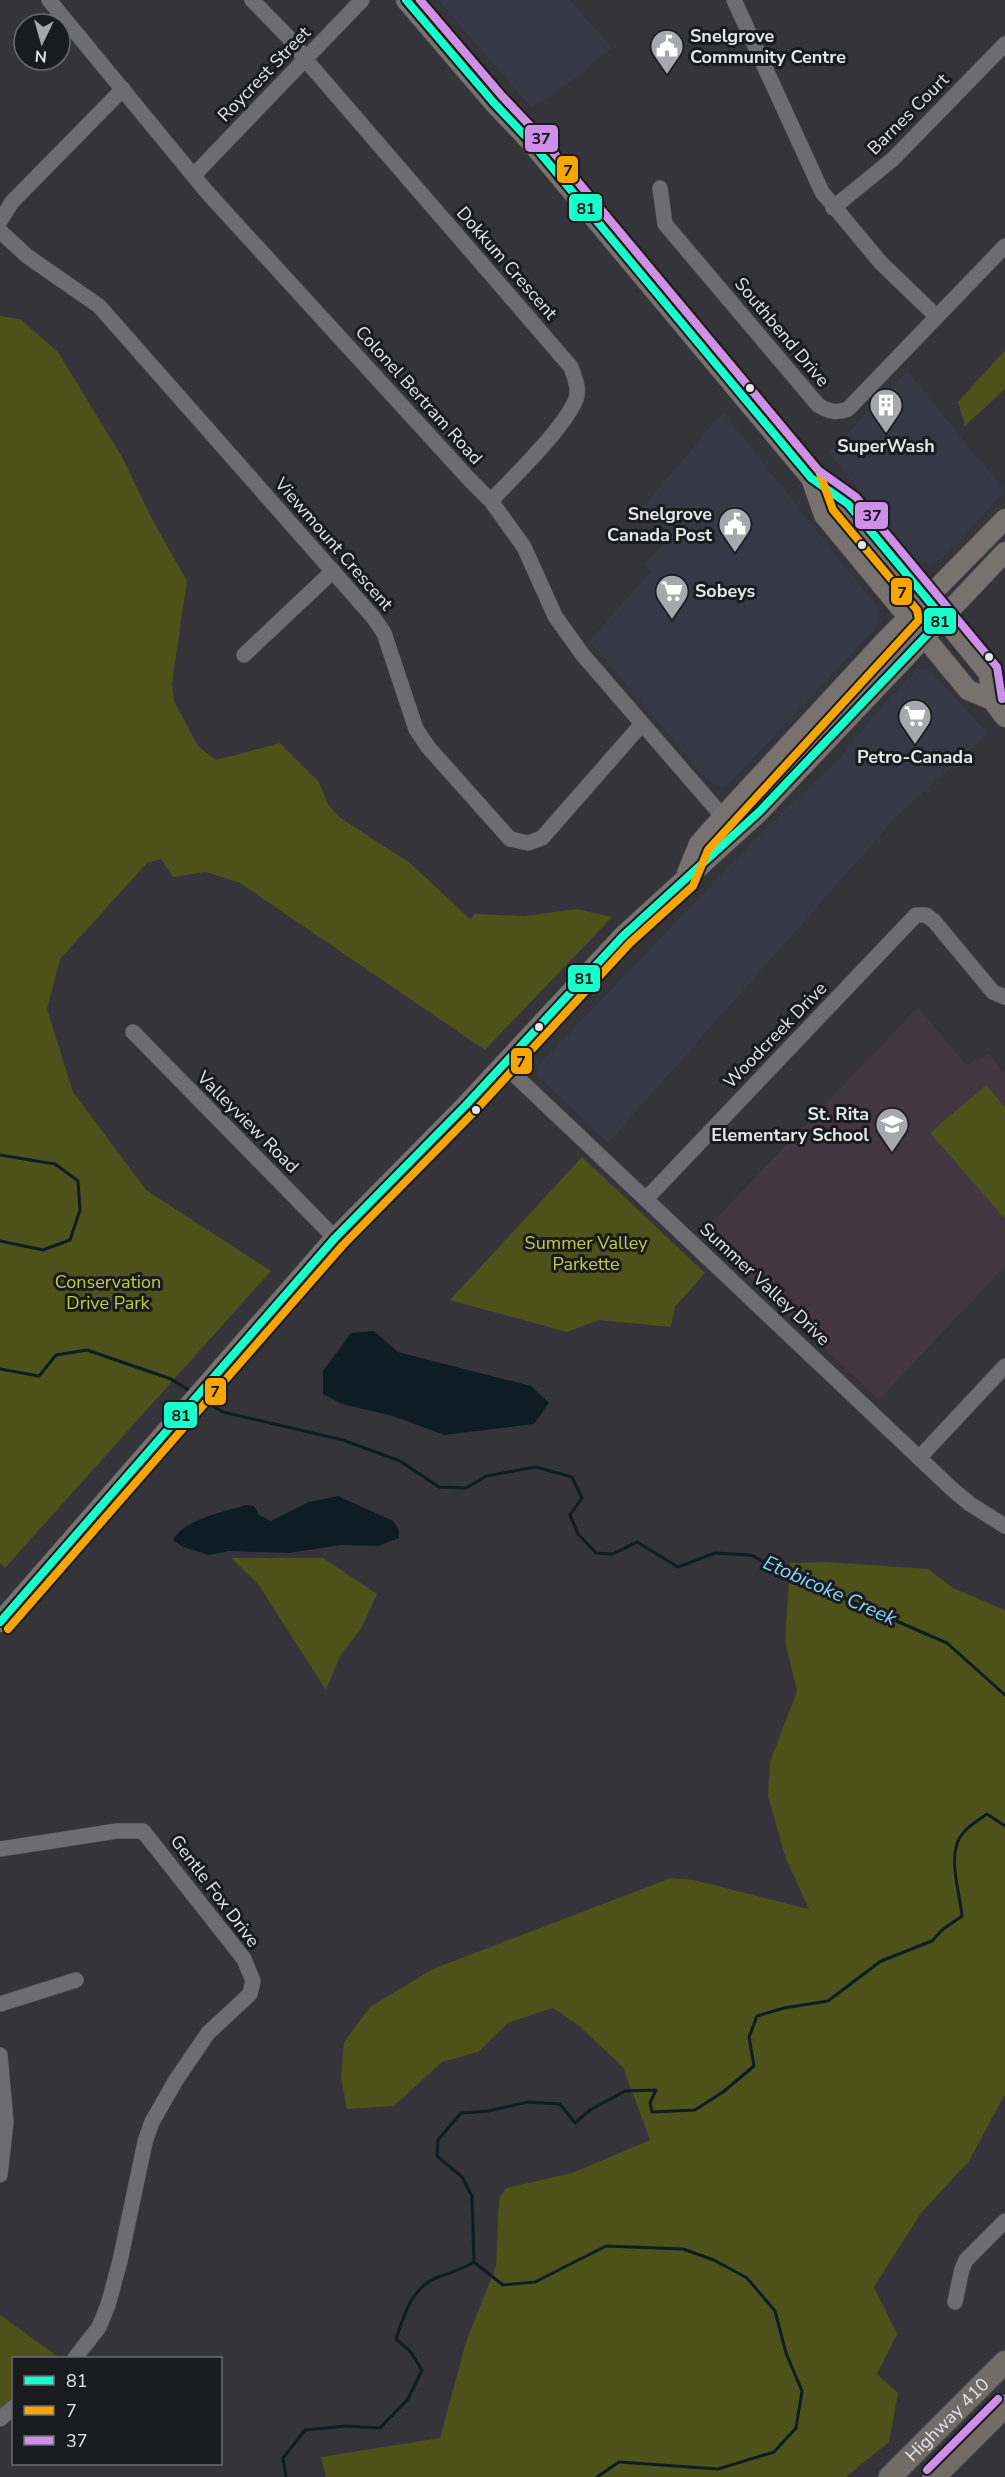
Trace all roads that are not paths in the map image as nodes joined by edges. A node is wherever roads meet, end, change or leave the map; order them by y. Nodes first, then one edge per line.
1 (49, 0) edge
2 (252, 0) edge
3 (362, 0) edge
4 (406, 0) edge
5 (734, 0) edge
6 (1005, 44) edge
7 (305, 59) junction
8 (123, 89) junction
9 (194, 175) junction
10 (660, 188) dead end
11 (833, 208) junction
12 (0, 221) edge
13 (0, 231) edge
14 (1005, 246) edge
15 (936, 316) junction
16 (811, 478) junction
17 (491, 501) junction
18 (1005, 519) edge
19 (1005, 552) edge
20 (333, 570) junction
21 (928, 598) junction
22 (909, 617) junction
23 (943, 618) junction
24 (925, 637) junction
25 (244, 656) dead end
26 (992, 700) junction
27 (1005, 717) edge
28 (641, 725) junction
29 (729, 825) junction
30 (1005, 997) edge
31 (133, 1032) dead end
32 (504, 1065) junction
33 (646, 1199) junction
34 (335, 1238) junction
35 (1005, 1366) edge
36 (919, 1458) junction
37 (1005, 1526) edge
38 (0, 1622) edge
39 (0, 1849) edge
40 (76, 1980) dead end
41 (0, 2004) edge
42 (0, 2055) edge
43 (0, 2175) edge
44 (1005, 2221) edge
45 (954, 2302) dead end
46 (76, 2357) edge
47 (1005, 2362) edge
48 (1005, 2406) edge
49 (12, 2409) edge
50 (0, 2419) edge
51 (1005, 2425) edge
52 (890, 2477) edge
53 (934, 2477) edge

1 - 8 street, Colonel Bertram Road
2 - 7 street
3 - 7 street, Roycrest Street
4 - 16 main road
5 - 11 street
6 - 11 street, Barnes Court
7 - 9 street, Roycrest Street
7 - 17 street, Dokkum Crescent
8 - 9 street, Colonel Bertram Road
8 - 12 street
9 - 17 street, Colonel Bertram Road
10 - 15 street, Southbend Drive
11 - 15 street
13 - 20 street, Viewmount Crescent
14 - 15 street, Southbend Drive
16 - 21 main road
16 - 22 main road
17 - 28 street, Colonel Bertram Road
18 - 21 main road
19 - 23 main road
20 - 25 street
20 - 28 street, Viewmount Crescent
21 - 22 main road
21 - 23 main road
22 - 24 main road
22 - 29 main road
23 - 24 main road
23 - 26 main road
24 - 26 main road
24 - 29 main road
26 - 27 main road
28 - 29 street, Colonel Bertram Road
29 - 32 main road
30 - 33 street, Woodcreek Drive
31 - 34 street, Valleyview Road
32 - 33 street, Summer Valley Drive
32 - 34 main road
33 - 36 street, Summer Valley Drive
34 - 38 main road
35 - 36 street
36 - 37 street, Summer Valley Drive
39 - 46 street, Gentle Fox Drive
40 - 41 street
42 - 43 street
44 - 45 street
47 - 52 highway, Highway 410
48 - 53 highway, Highway 410
49 - 50 street
51 - 53 highway

